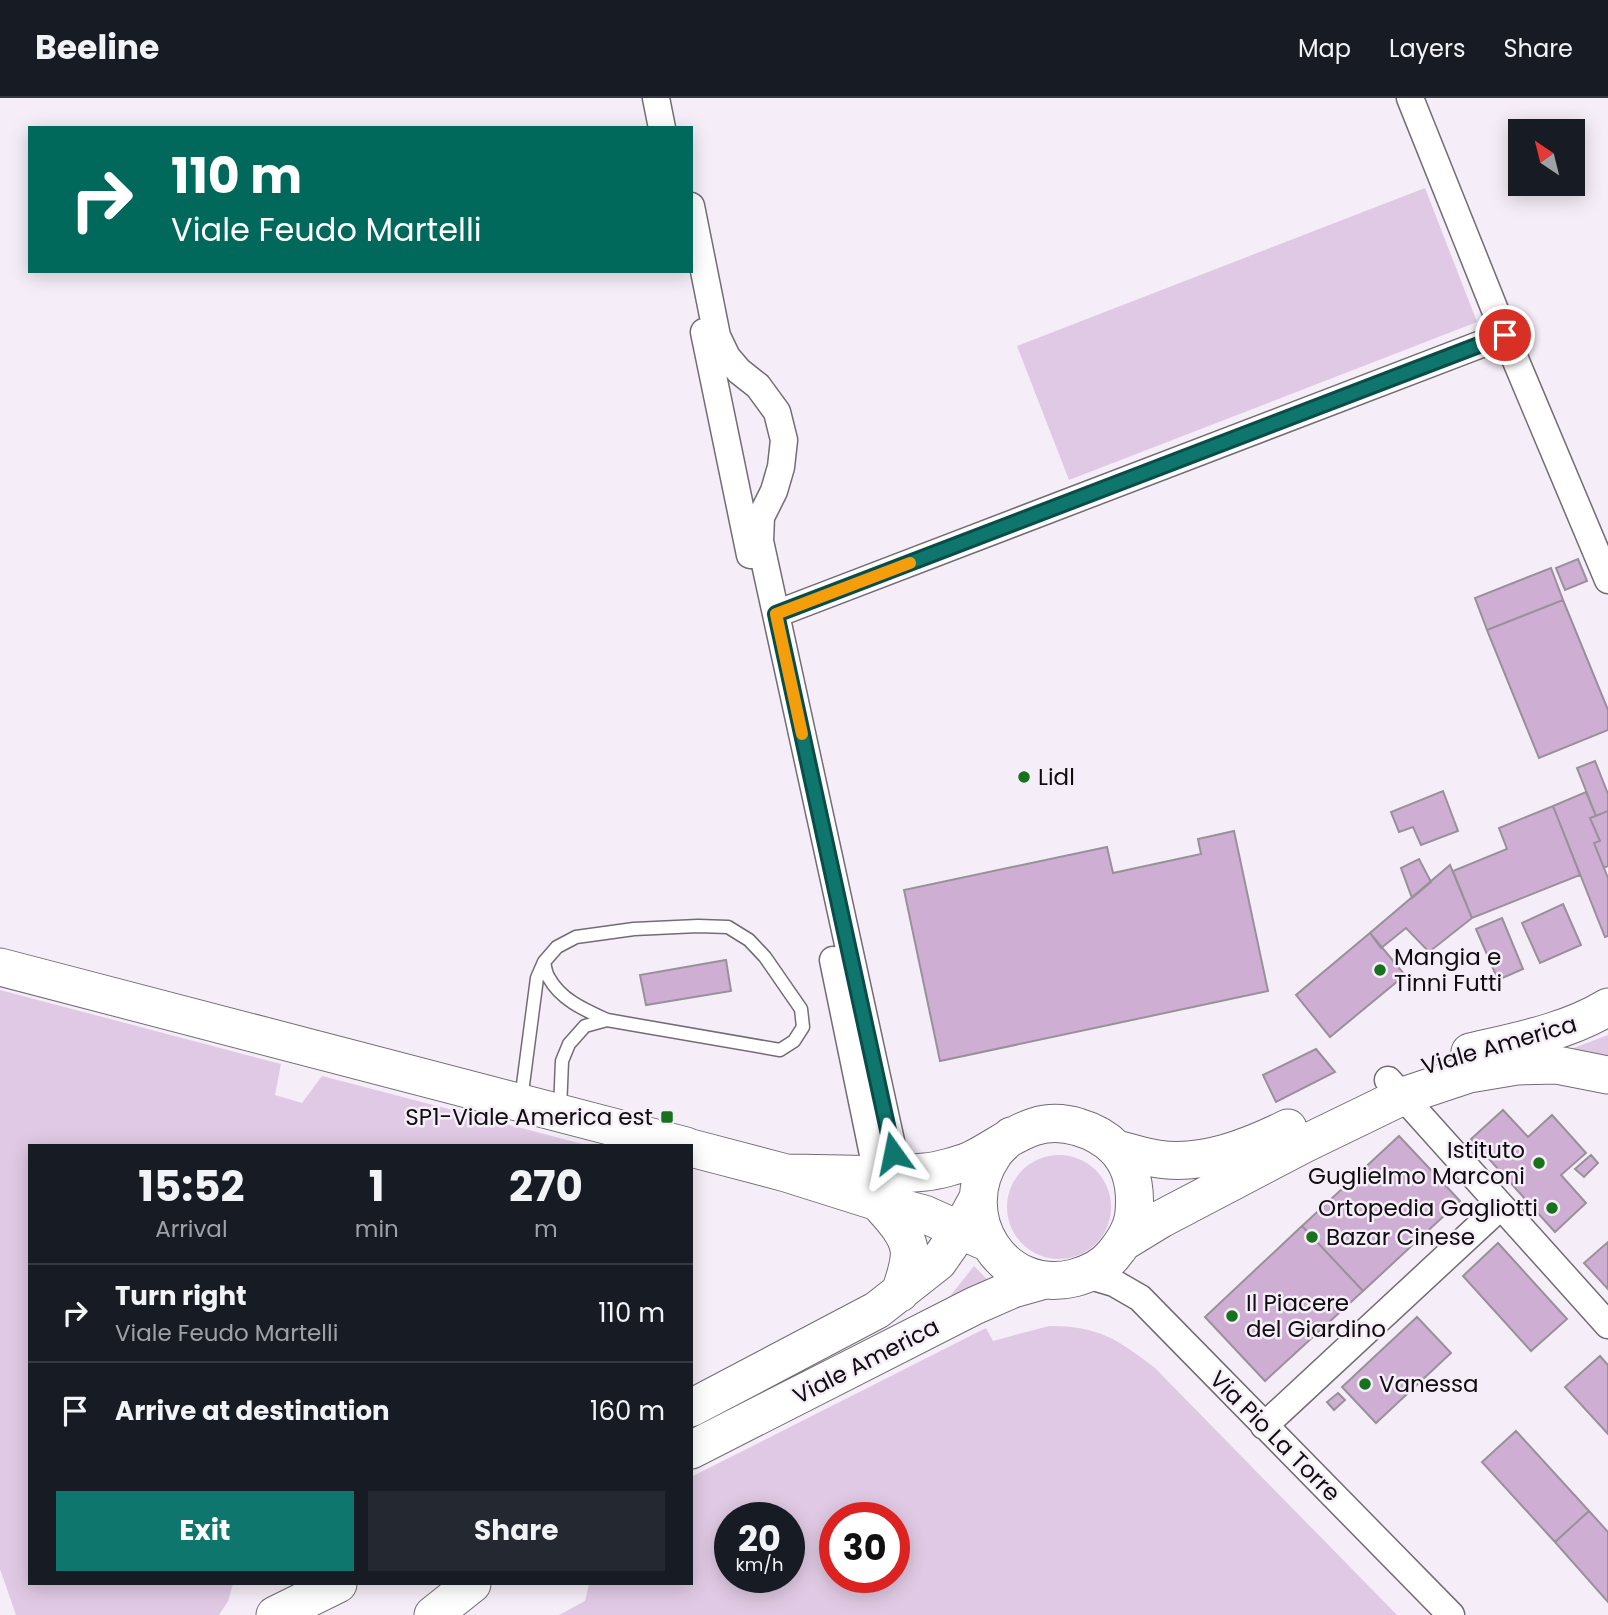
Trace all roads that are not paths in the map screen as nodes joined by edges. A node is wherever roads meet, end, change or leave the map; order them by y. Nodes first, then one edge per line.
1 (656, 98) edge
2 (670, 98) edge
3 (1410, 98) edge
4 (662, 126) edge
5 (676, 126) edge
6 (693, 216) edge
7 (692, 273) edge
8 (1505, 335) junction
9 (1608, 580) edge
10 (776, 614) junction
11 (544, 962) junction
12 (0, 967) edge
13 (1608, 1007) edge
14 (607, 1020) junction
15 (1608, 1075) edge
16 (1396, 1088) junction
17 (521, 1103) junction
18 (560, 1113) junction
19 (1011, 1136) junction
20 (678, 1144) edge
21 (693, 1149) edge
22 (1116, 1149) junction
23 (884, 1183) junction
24 (1501, 1206) junction
25 (976, 1224) junction
26 (1125, 1241) junction
27 (1087, 1275) junction
28 (1045, 1280) junction
29 (900, 1293) junction
30 (1608, 1325) edge
31 (693, 1407) edge
32 (1264, 1426) junction
33 (693, 1449) edge
34 (336, 1585) edge
35 (471, 1585) edge
36 (283, 1613) edge
37 (433, 1615) edge
38 (1451, 1615) edge

1 - 4 street
2 - 5 street
3 - 8 street
6 - 10 street
7 - 23 street
8 - 9 street
8 - 10 street
10 - 23 street
11 - 14 lane
11 - 14 lane
11 - 17 lane
12 - 17 main road
13 - 16 main road, Viale America
14 - 18 lane
15 - 16 main road, Viale America
16 - 22 main road, Viale America
16 - 24 street
16 - 26 main road, Viale America
17 - 18 main road
18 - 20 main road
19 - 22 main road
19 - 23 main road
19 - 25 main road
21 - 23 main road
22 - 26 main road
23 - 25 main road
23 - 29 main road
24 - 30 street
24 - 32 street
25 - 28 main road
25 - 29 main road, Viale America
26 - 27 main road
27 - 28 main road
27 - 32 street, Via Pio La Torre
28 - 33 main road, Viale America
29 - 31 main road, Viale America
32 - 38 street, Via Pio La Torre
34 - 36 main road
35 - 37 main road

